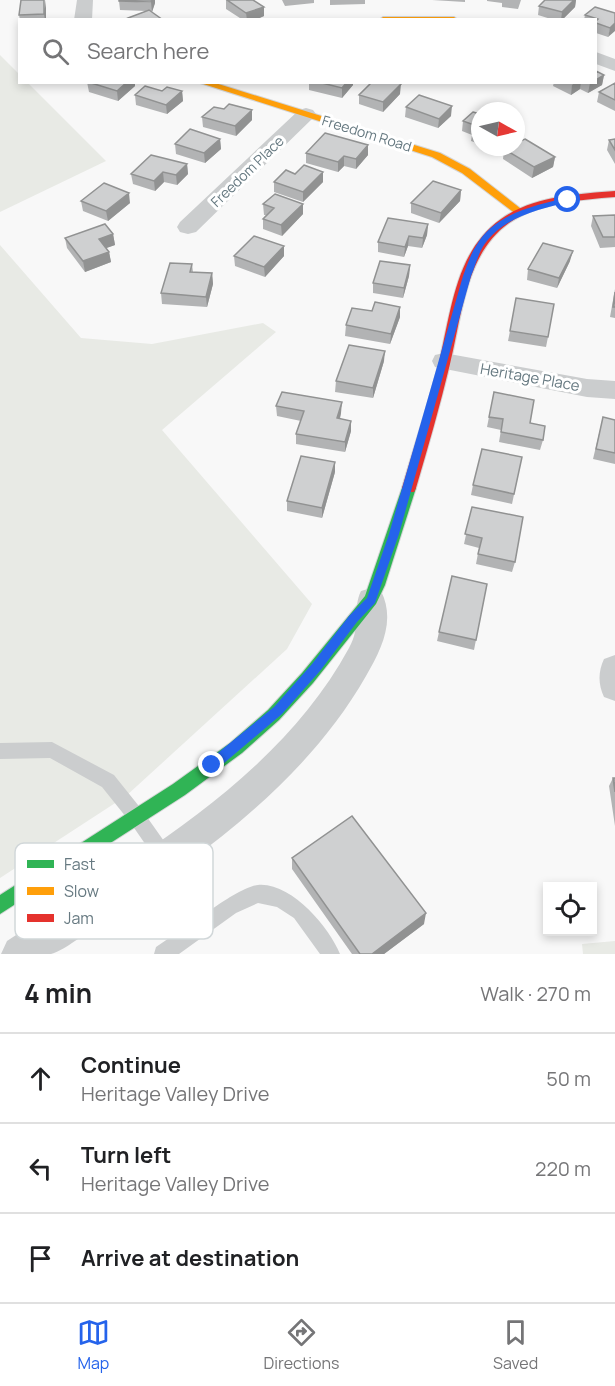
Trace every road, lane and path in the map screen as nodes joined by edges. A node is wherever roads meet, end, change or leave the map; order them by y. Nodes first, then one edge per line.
1 (85, 0) edge
2 (83, 18) edge
3 (597, 57) edge
4 (615, 66) edge
5 (209, 84) edge
6 (306, 114) junction
7 (615, 194) edge
8 (520, 212) junction
9 (188, 228) dead end
10 (444, 362) junction
11 (615, 390) edge
12 (371, 600) junction
13 (615, 669) edge
14 (615, 687) edge
15 (0, 751) edge
16 (136, 816) junction
17 (95, 843) edge
18 (155, 843) edge
19 (183, 843) edge
20 (15, 895) edge
21 (0, 905) edge
22 (213, 919) edge
23 (42, 939) edge
24 (187, 939) edge
25 (171, 952) edge
26 (20, 954) edge
27 (331, 954) edge

1 - 2 street
3 - 4 street
5 - 6 street, Freedom Road
6 - 8 street, Freedom Road
6 - 9 street, Freedom Place
7 - 8 street
8 - 10 street
10 - 11 street, Heritage Place
10 - 12 street
12 - 16 street
12 - 19 street
13 - 14 street
15 - 16 lane
16 - 17 street
16 - 18 lane
20 - 21 street
22 - 27 lane
23 - 26 street
24 - 25 lane

